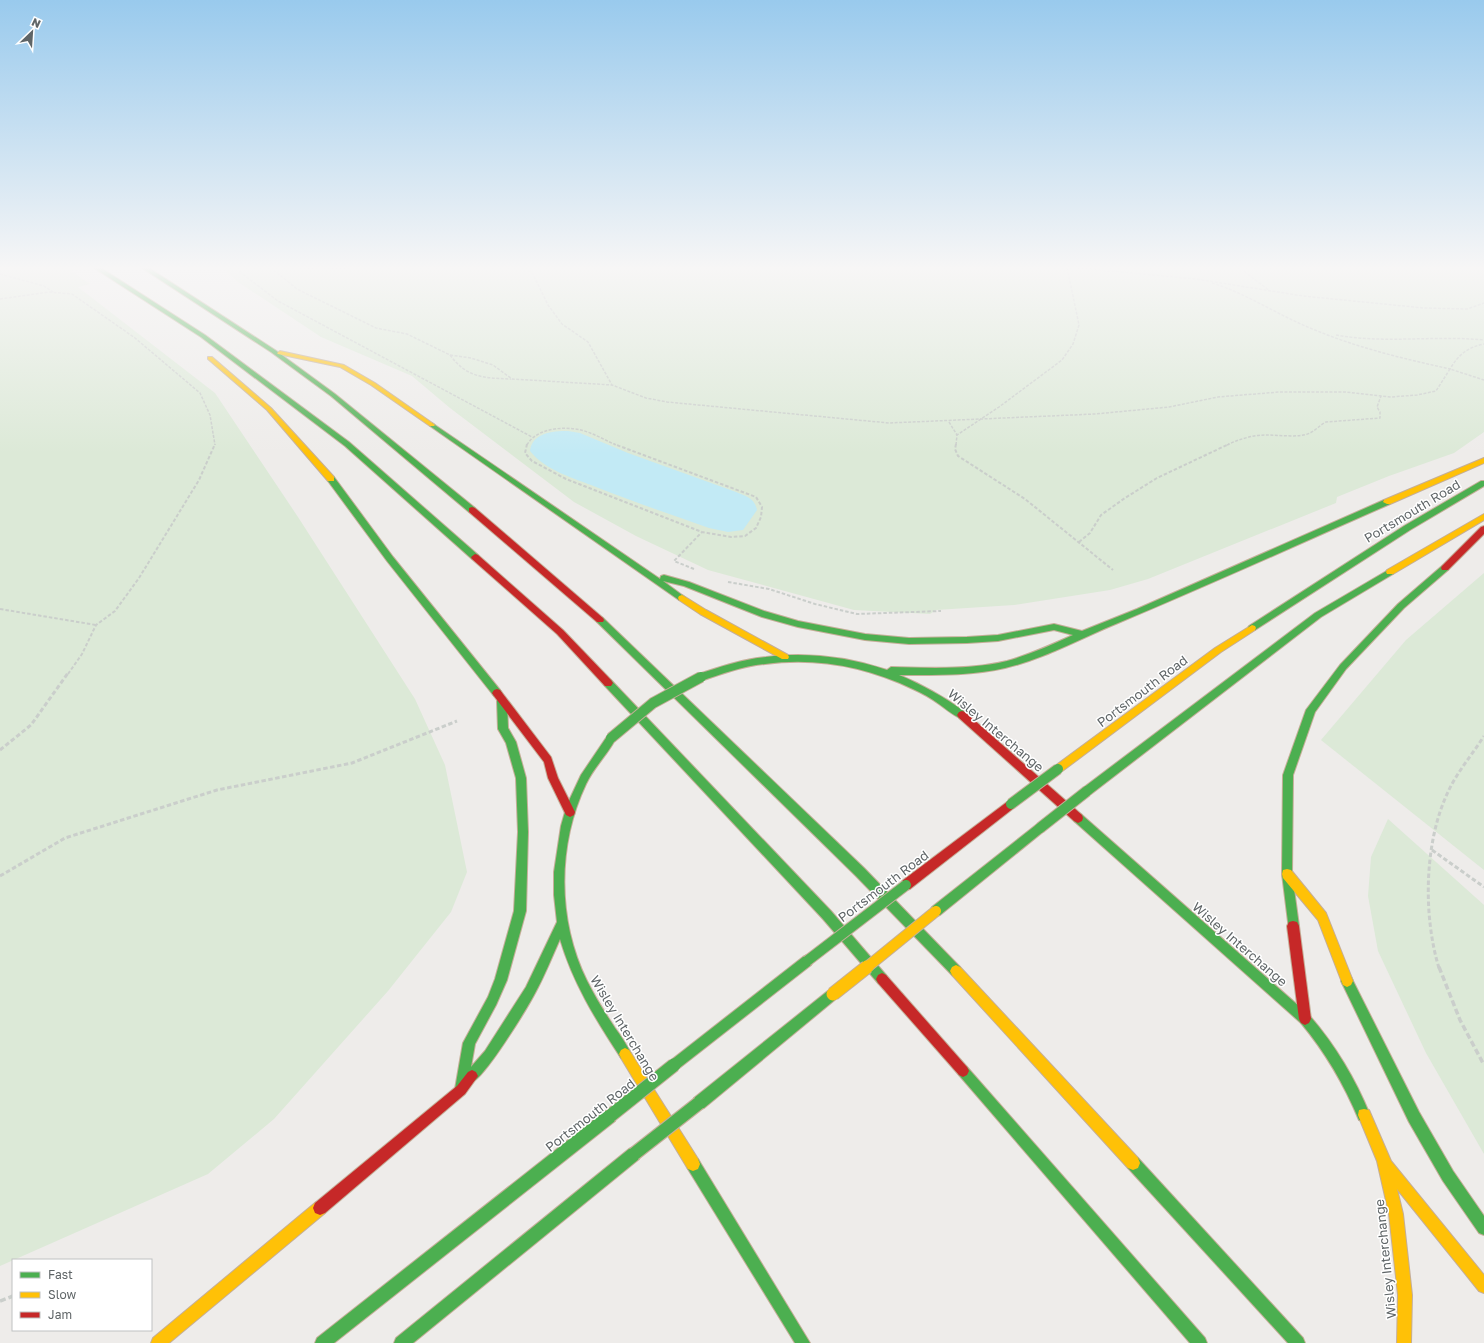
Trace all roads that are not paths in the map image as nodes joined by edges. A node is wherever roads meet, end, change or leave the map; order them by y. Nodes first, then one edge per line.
1 (192, 329) edge
2 (239, 329) edge
3 (203, 336) junction
4 (273, 351) junction
5 (1484, 460) edge
6 (1484, 483) edge
7 (1484, 517) edge
8 (1484, 529) edge
9 (646, 574) junction
10 (1080, 634) junction
11 (785, 657) junction
12 (884, 671) junction
13 (502, 701) junction
14 (570, 812) junction
15 (1287, 874) junction
16 (563, 921) junction
17 (1305, 1018) junction
18 (460, 1090) junction
19 (1384, 1161) junction
20 (1484, 1228) edge
21 (1484, 1286) edge
22 (158, 1343) edge
23 (322, 1343) edge
24 (401, 1343) edge
25 (803, 1343) edge
26 (1200, 1343) edge
27 (1298, 1343) edge
28 (1404, 1343) edge

1 - 3 highway
2 - 4 highway
3 - 13 highway
3 - 26 highway
4 - 9 highway
4 - 27 highway
5 - 10 highway
6 - 23 highway, Portsmouth Road, bridge
7 - 24 highway, bridge
8 - 15 highway
9 - 10 highway
9 - 11 highway
10 - 12 highway
11 - 12 highway, Wisley Interchange
11 - 14 highway, Wisley Interchange, bridge
12 - 17 highway, Wisley Interchange
13 - 14 highway
13 - 18 highway
14 - 16 highway, Wisley Interchange
15 - 17 highway
15 - 20 highway
16 - 18 highway
16 - 25 highway, Wisley Interchange
17 - 19 highway, Wisley Interchange
18 - 22 highway
19 - 21 highway
19 - 28 highway, Wisley Interchange

